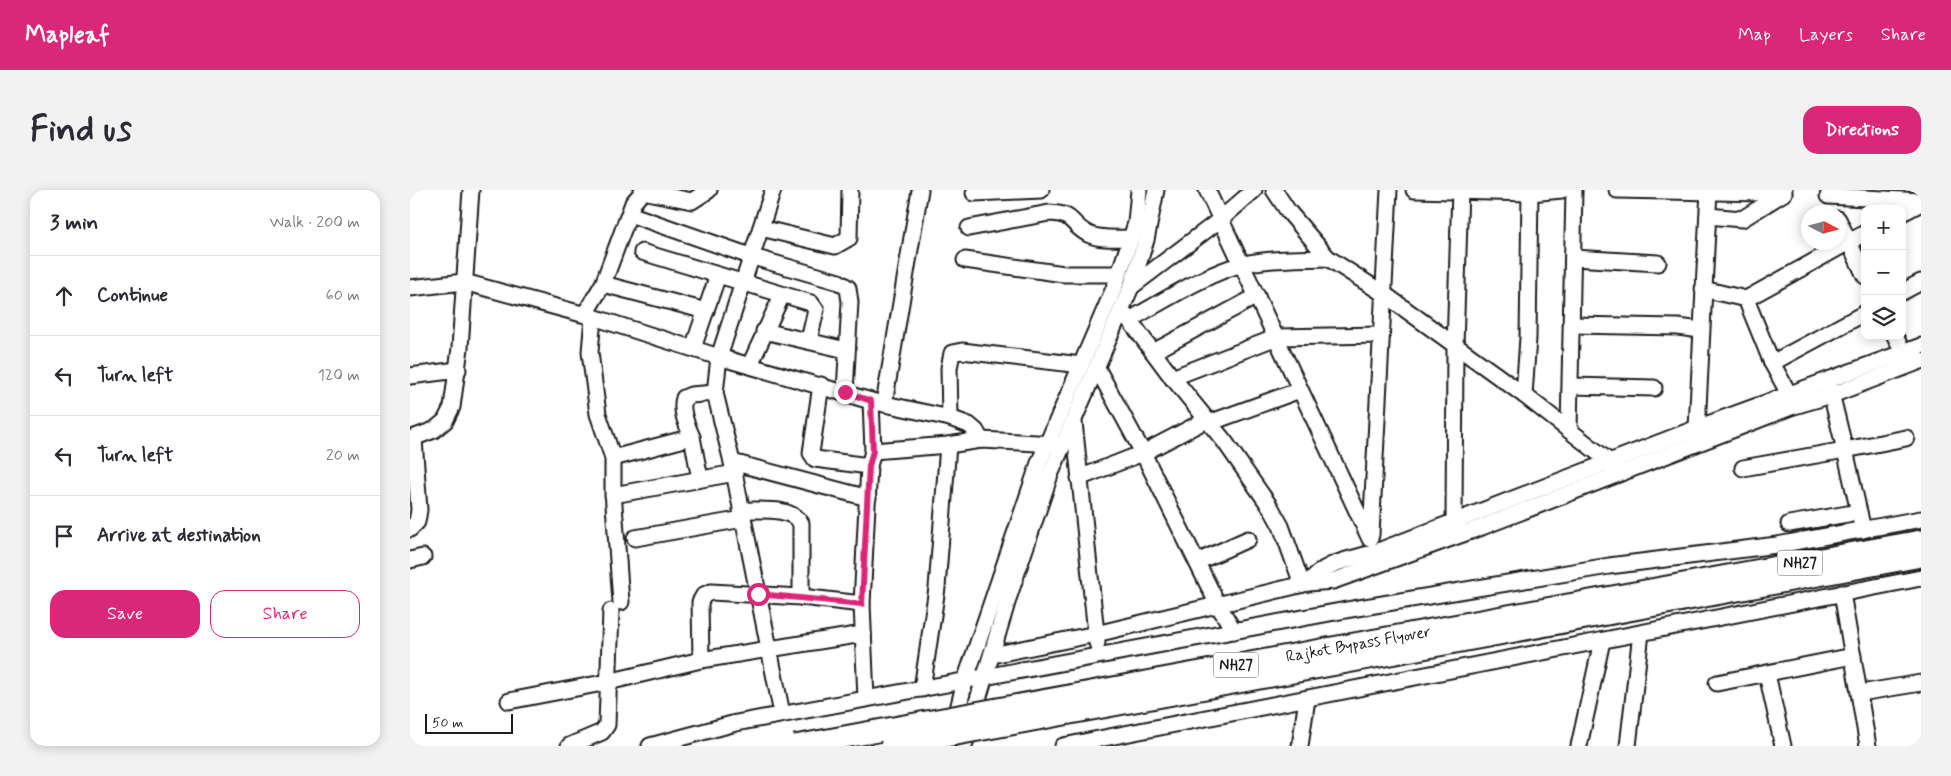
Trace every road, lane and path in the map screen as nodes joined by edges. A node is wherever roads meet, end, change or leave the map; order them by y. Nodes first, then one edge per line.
1 (471, 190) edge
2 (709, 190) edge
3 (773, 190) edge
4 (850, 190) edge
5 (920, 190) edge
6 (1041, 190) edge
7 (1157, 190) edge
8 (1207, 190) edge
9 (1254, 190) edge
10 (1274, 190) edge
11 (1389, 190) edge
12 (1414, 190) edge
13 (1562, 190) edge
14 (1574, 190) edge
15 (1617, 190) edge
16 (1784, 190) edge
17 (1789, 190) edge
18 (643, 191) edge
19 (1460, 191) edge
20 (1530, 191) edge
21 (1709, 191) edge
22 (1825, 193) edge
23 (974, 194) dead end
24 (1139, 196) edge
25 (1921, 202) edge
26 (1831, 205) edge
27 (1906, 210) edge
28 (1708, 216) junction
29 (638, 218) dead end
30 (1221, 219) junction
31 (762, 228) junction
32 (969, 228) dead end
33 (1861, 234) edge
34 (1846, 235) edge
35 (1131, 238) junction
36 (1849, 241) junction
37 (642, 252) dead end
38 (753, 257) junction
39 (1328, 258) junction
40 (1573, 258) junction
41 (966, 260) dead end
42 (1658, 263) dead end
43 (1242, 264) junction
44 (1861, 267) edge
45 (1119, 274) junction
46 (718, 275) junction
47 (464, 282) junction
48 (1921, 282) edge
49 (744, 283) junction
50 (604, 284) junction
51 (1131, 287) junction
52 (410, 288) edge
53 (1704, 289) junction
54 (1906, 290) edge
55 (1384, 294) junction
56 (782, 295) junction
57 (1257, 296) junction
58 (1746, 299) junction
59 (706, 311) junction
60 (585, 314) junction
61 (1126, 315) junction
62 (1861, 315) edge
63 (1572, 325) junction
64 (1701, 330) junction
65 (764, 331) junction
66 (1382, 334) junction
67 (1277, 337) junction
68 (809, 340) junction
69 (1898, 340) edge
70 (1455, 346) junction
71 (1921, 346) edge
72 (693, 348) junction
73 (846, 350) junction
74 (1153, 352) junction
75 (719, 357) junction
76 (1911, 360) edge
77 (1772, 363) junction
78 (750, 365) junction
79 (1081, 365) junction
80 (1097, 368) junction
81 (458, 370) junction
82 (410, 376) edge
83 (1172, 378) junction
84 (821, 385) junction
85 (1571, 386) junction
86 (1830, 387) junction
87 (1654, 388) dead end
88 (1300, 390) junction
89 (845, 392) junction
90 (714, 393) junction
91 (1524, 394) junction
92 (1789, 394) junction
93 (878, 402) junction
94 (950, 418) junction
95 (1073, 418) junction
96 (1207, 421) junction
97 (1569, 430) junction
98 (1699, 434) junction
99 (692, 437) junction
100 (1906, 438) dead end
101 (412, 439) edge
102 (981, 440) junction
103 (1063, 443) junction
104 (1046, 444) junction
105 (948, 445) junction
106 (1845, 450) junction
107 (873, 451) junction
108 (1142, 453) junction
109 (613, 458) junction
110 (1609, 462) junction
111 (869, 466) junction
112 (734, 467) junction
113 (1744, 468) dead end
114 (1622, 472) junction
115 (1079, 478) junction
116 (700, 479) junction
117 (613, 495) junction
118 (868, 498) junction
119 (1859, 512) junction
120 (742, 514) junction
121 (1921, 519) edge
122 (1789, 524) dead end
123 (1456, 528) junction
124 (410, 529) edge
125 (1863, 530) junction
126 (635, 538) dead end
127 (1248, 539) dead end
128 (1921, 541) edge
129 (1373, 553) junction
130 (1921, 556) edge
131 (1197, 562) junction
132 (1921, 578) edge
133 (1305, 584) junction
134 (1681, 592) junction
135 (1842, 593) junction
136 (758, 594) junction
137 (801, 597) junction
138 (862, 604) junction
139 (1218, 605) junction
140 (1234, 631) junction
141 (1641, 633) junction
142 (862, 634) junction
143 (1096, 634) junction
144 (1602, 640) junction
145 (769, 649) junction
146 (992, 655) junction
147 (1853, 656) junction
148 (1099, 657) junction
149 (701, 660) junction
150 (1767, 674) junction
151 (985, 677) junction
152 (965, 681) junction
153 (608, 682) junction
154 (1921, 682) edge
155 (1717, 683) dead end
156 (922, 689) junction
157 (1860, 692) junction
158 (1307, 698) junction
159 (866, 699) junction
160 (509, 701) dead end
161 (782, 714) junction
162 (570, 746) edge
163 (650, 746) edge
164 (795, 746) edge
165 (891, 746) edge
166 (949, 746) edge
167 (964, 746) edge
168 (1062, 746) edge
169 (1300, 746) edge
170 (1579, 746) edge
171 (1628, 746) edge
172 (1783, 746) edge
173 (1868, 746) edge

1 - 47 street
2 - 18 street
3 - 31 street
4 - 31 street
5 - 93 street
6 - 23 street
7 - 24 street
7 - 51 street
8 - 30 street
9 - 30 street
10 - 39 street
11 - 55 street
12 - 19 street
13 - 20 street
14 - 40 street
15 - 21 street
16 - 21 street
17 - 28 street
18 - 50 street
19 - 20 street
19 - 70 street
20 - 91 street
21 - 28 street
22 - 25 street
22 - 26 street
24 - 35 street
25 - 27 street
28 - 53 street
29 - 38 street
30 - 43 street
30 - 51 street
31 - 38 street
32 - 35 street
33 - 36 street
34 - 36 street
35 - 45 street
36 - 44 street
36 - 58 street
37 - 46 street
38 - 49 street
38 - 73 street
39 - 43 street
39 - 55 street
40 - 42 street
40 - 63 street
41 - 45 street
43 - 57 street
43 - 61 street
45 - 79 street
46 - 49 street
46 - 59 street
47 - 52 street
47 - 60 street
47 - 81 street
48 - 54 street
49 - 56 street
49 - 75 street
50 - 59 street
50 - 60 street
51 - 61 street
53 - 58 street
53 - 64 street
55 - 66 street
55 - 70 street
56 - 65 street
56 - 68 street
57 - 67 street
57 - 74 street
58 - 77 street
59 - 72 street
60 - 72 street
60 - 109 street
61 - 74 street
61 - 80 street
62 - 77 street
63 - 64 street
63 - 85 street
64 - 98 street
65 - 68 street
65 - 78 street
66 - 67 street
66 - 129 street
67 - 83 street
67 - 88 street
68 - 73 street
69 - 76 street
70 - 91 street
70 - 123 street
71 - 76 street
72 - 75 street
73 - 89 street
74 - 83 street
75 - 78 street
75 - 90 street
76 - 86 street
77 - 92 street
78 - 84 street
79 - 94 street
79 - 104 street
80 - 95 street
80 - 108 street
81 - 82 street
81 - 101 street
83 - 96 street
84 - 89 street
84 - 111 street
85 - 87 street
85 - 97 street
86 - 92 street
86 - 98 street
86 - 106 street
88 - 96 street
88 - 129 street
89 - 93 street
90 - 99 street
90 - 112 street
91 - 97 street
92 - 98 street
93 - 94 street
93 - 107 street
94 - 102 street
95 - 103 street
95 - 115 street
96 - 108 street
96 - 133 street
97 - 110 street
98 - 110 street
98 - 114 street
99 - 109 street
99 - 116 street
100 - 106 street
101 - 124 street
102 - 104 street
102 - 105 street
103 - 104 street
103 - 146 street
104 - 152 street
105 - 107 street
105 - 156 street
106 - 113 street
106 - 119 street
107 - 111 street
108 - 115 street
108 - 131 street
109 - 117 street
110 - 114 street
110 - 123 street
111 - 118 street
112 - 116 street
112 - 118 street
112 - 120 street
114 - 123 street
115 - 143 street
116 - 117 street
117 - 153 street
118 - 138 street
119 - 122 street
119 - 125 street
120 - 126 street
120 - 136 street
120 - 137 street
121 - 125 street
123 - 129 street
125 - 140 street
127 - 131 street
128 - 134 highway, Rajkot Bypass Flyover / NH27
129 - 133 street
130 - 134 highway, Rajkot Bypass Flyover / NH27
131 - 139 street
132 - 135 street
133 - 139 street
134 - 164 highway, Rajkot Bypass Flyover / NH27, bridge
134 - 165 highway, Rajkot Bypass Flyover / NH27, bridge
135 - 141 street
135 - 147 street
136 - 137 street
136 - 145 street
136 - 149 street
137 - 138 street
138 - 142 street
139 - 140 street
139 - 143 street
140 - 148 street
141 - 144 street
141 - 171 street
142 - 145 street
142 - 159 street
143 - 146 street
143 - 148 street
144 - 158 street
144 - 170 street
145 - 149 street
145 - 161 street
146 - 151 street
147 - 150 street
147 - 157 street
148 - 151 street
149 - 153 street
150 - 155 street
150 - 172 street
151 - 152 street
151 - 167 street
152 - 156 street
152 - 166 street
153 - 160 street
153 - 162 street
154 - 157 street
156 - 159 street
157 - 173 street
158 - 168 street
158 - 169 street
159 - 161 street
161 - 163 street

